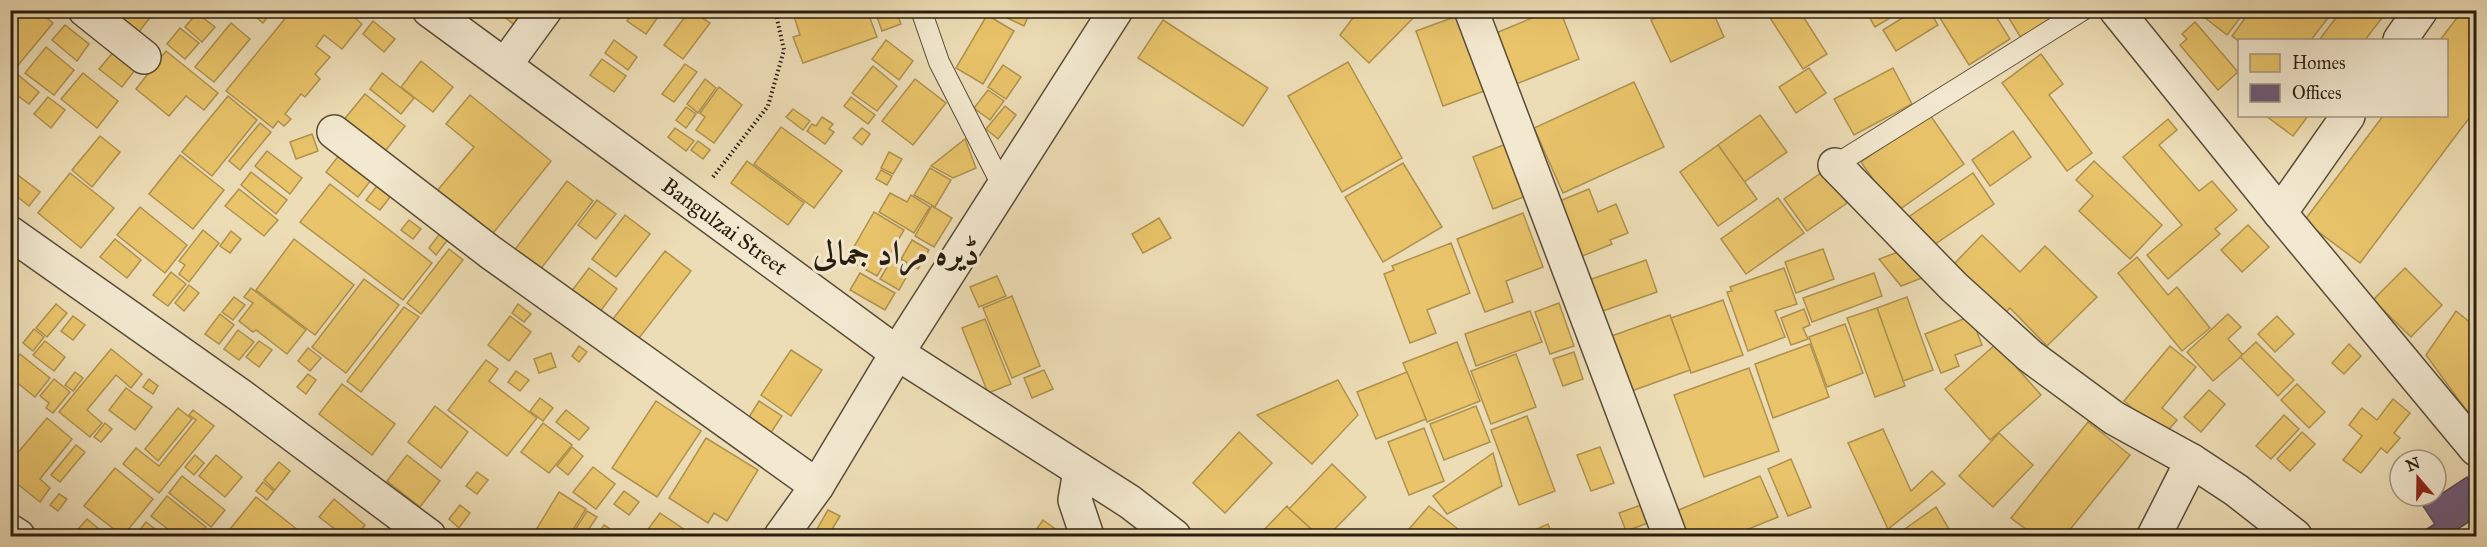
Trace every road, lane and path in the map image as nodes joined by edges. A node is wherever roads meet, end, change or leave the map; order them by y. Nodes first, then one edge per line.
1 (85, 10) edge
2 (429, 10) edge
3 (545, 10) edge
4 (776, 10) edge
5 (921, 10) edge
6 (1116, 10) edge
7 (1471, 10) edge
8 (2083, 10) edge
9 (2116, 10) edge
10 (2421, 10) edge
11 (2401, 39) edge
12 (144, 57) dead end
13 (505, 65) junction
14 (2347, 117) edge
15 (334, 132) dead end
16 (1835, 165) joint
17 (1003, 187) junction
18 (693, 202) junction
19 (2280, 213) junction
20 (10, 233) edge
21 (897, 353) junction
22 (2476, 449) edge
23 (2192, 461) junction
24 (1080, 471) junction
25 (817, 486) junction
26 (10, 531) edge
27 (18, 537) edge
28 (429, 537) edge
29 (782, 537) edge
30 (1087, 537) edge
31 (1174, 537) edge
32 (1671, 537) edge
33 (2154, 537) edge
34 (2295, 537) edge

1 - 12 street
2 - 13 street, Bangulzai Street
3 - 13 street
4 - 18 path
5 - 17 lane
6 - 17 street
7 - 32 street
8 - 16 lane
9 - 19 street
10 - 11 street
13 - 18 street, Bangulzai Street
14 - 19 street
15 - 25 street
16 - 23 street
17 - 21 street
18 - 21 street, Bangulzai Street
19 - 22 street
20 - 28 street
21 - 24 street, Bangulzai Street
21 - 25 street
23 - 33 street
23 - 34 street
24 - 30 street
24 - 31 street, Bangulzai Street
25 - 29 street
26 - 27 street

